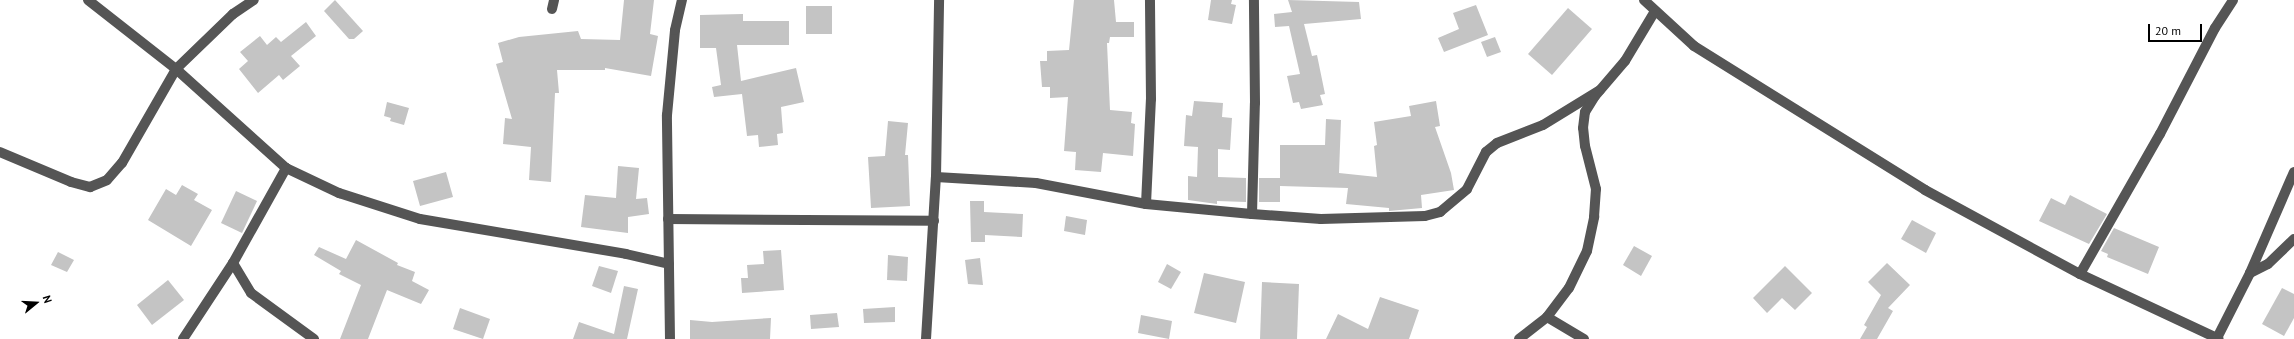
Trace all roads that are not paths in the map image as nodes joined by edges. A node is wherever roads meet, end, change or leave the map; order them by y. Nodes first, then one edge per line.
1 (88, 0) edge
2 (254, 0) edge
3 (682, 0) edge
4 (939, 0) edge
5 (1150, 0) edge
6 (1254, 0) edge
7 (2233, 0) edge
8 (1645, 1) edge
9 (1655, 11) junction
10 (176, 69) junction
11 (1600, 90) junction
12 (0, 152) edge
13 (286, 168) junction
14 (2294, 172) edge
15 (936, 177) junction
16 (1146, 204) junction
17 (1252, 214) junction
18 (668, 219) junction
19 (934, 221) junction
20 (2294, 240) edge
21 (233, 263) junction
22 (669, 264) junction
23 (2250, 273) junction
24 (2080, 274) junction
25 (1547, 317) junction
26 (2218, 338) edge
27 (183, 339) edge
28 (314, 339) edge
29 (670, 339) edge
30 (926, 339) edge
31 (1519, 339) edge
32 (1584, 339) edge

1 - 10 street
2 - 10 street
3 - 18 street
4 - 15 street
5 - 16 street
6 - 17 street
7 - 24 street
8 - 9 street
9 - 11 street
9 - 24 street
10 - 12 street
10 - 13 street
11 - 17 street
11 - 25 street
13 - 21 street
13 - 22 street
14 - 23 street
15 - 16 street
15 - 19 street
16 - 17 street
18 - 19 street
18 - 22 street
19 - 30 street
20 - 23 street
21 - 27 street
21 - 28 street
22 - 29 street
23 - 26 street
24 - 26 street
25 - 31 street
25 - 32 street

